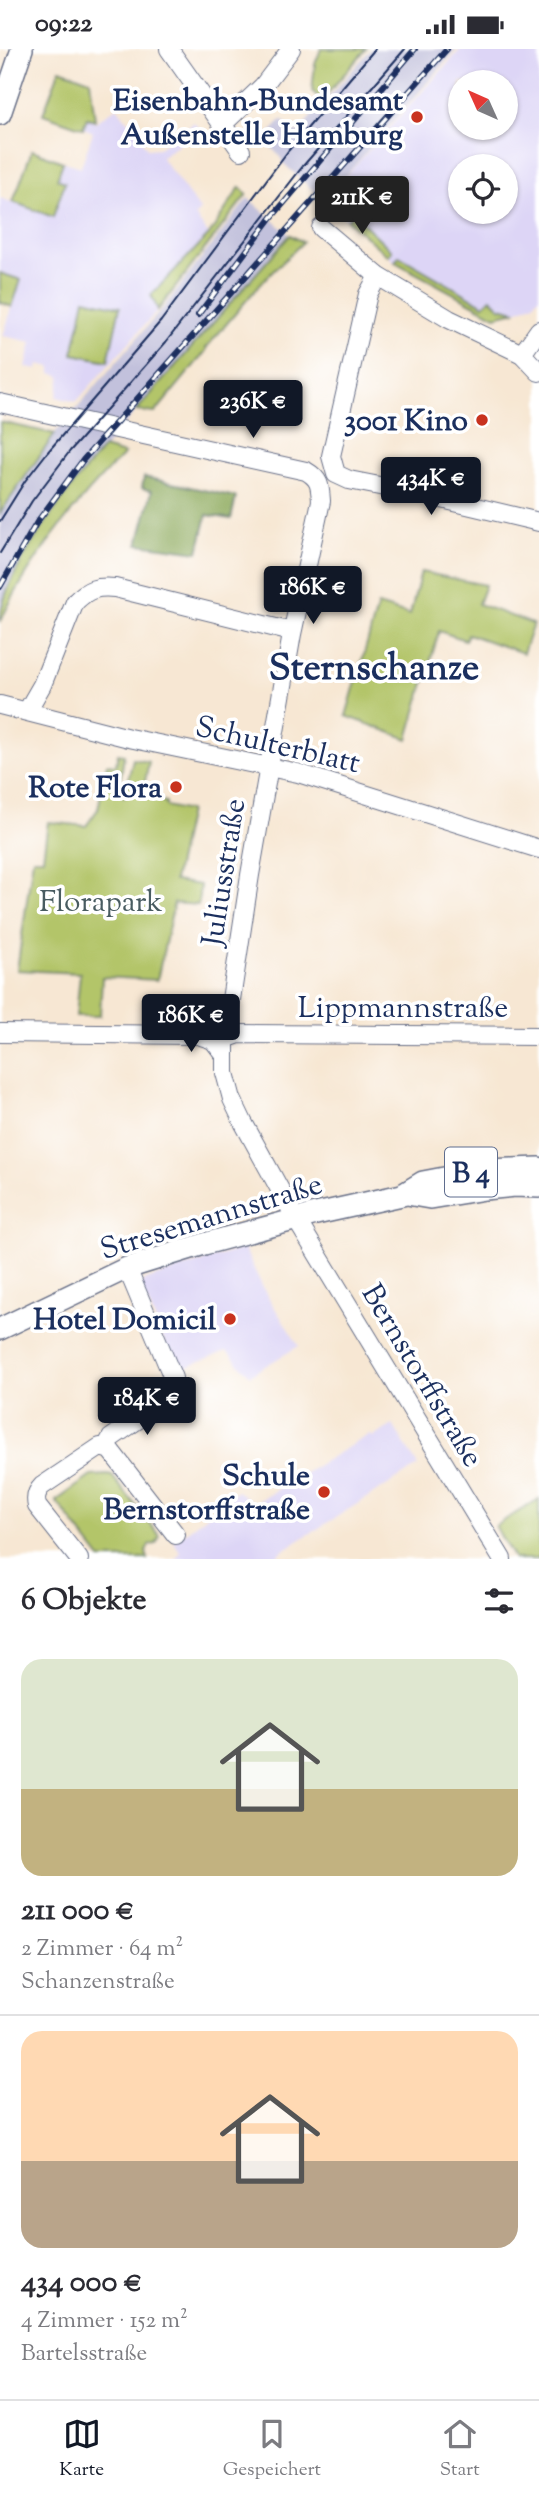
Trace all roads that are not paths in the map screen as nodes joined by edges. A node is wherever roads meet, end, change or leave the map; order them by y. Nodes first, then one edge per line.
1 (22, 49) edge
2 (169, 49) edge
3 (291, 49) edge
4 (0, 114) edge
5 (223, 124) junction
6 (241, 151) dead end
7 (321, 228) dead end
8 (378, 276) junction
9 (539, 330) edge
10 (522, 354) junction
11 (539, 372) edge
12 (0, 403) edge
13 (539, 522) edge
14 (292, 632) junction
15 (0, 705) edge
16 (27, 711) junction
17 (268, 767) junction
18 (539, 849) edge
19 (0, 1033) edge
20 (539, 1036) edge
21 (224, 1046) junction
22 (539, 1168) edge
23 (539, 1187) edge
24 (407, 1194) junction
25 (296, 1219) junction
26 (127, 1268) junction
27 (0, 1329) edge
28 (106, 1447) junction
29 (176, 1535) dead end
30 (79, 1559) edge
31 (502, 1559) edge

1 - 4 main road
2 - 5 street
3 - 5 street
5 - 6 street
7 - 8 street
8 - 10 street
8 - 13 street
9 - 10 street
10 - 11 street
12 - 14 street, Juliusstraße
14 - 16 street
14 - 17 street, Juliusstraße
15 - 16 street, Schulterblatt
16 - 17 street, Schulterblatt
17 - 18 street, Schulterblatt
17 - 21 street, Juliusstraße
19 - 21 street
20 - 21 street, Lippmannstraße
21 - 25 street, Juliusstraße
22 - 24 main road, Stresemannstraße / B 4
23 - 24 main road, Stresemannstraße / B 4
24 - 25 main road, Stresemannstraße / B 4
25 - 26 main road, Stresemannstraße / B 4
25 - 31 street, Bernstorffstraße
26 - 27 main road, Stresemannstraße / B 4
26 - 28 street
28 - 29 street
28 - 30 street

